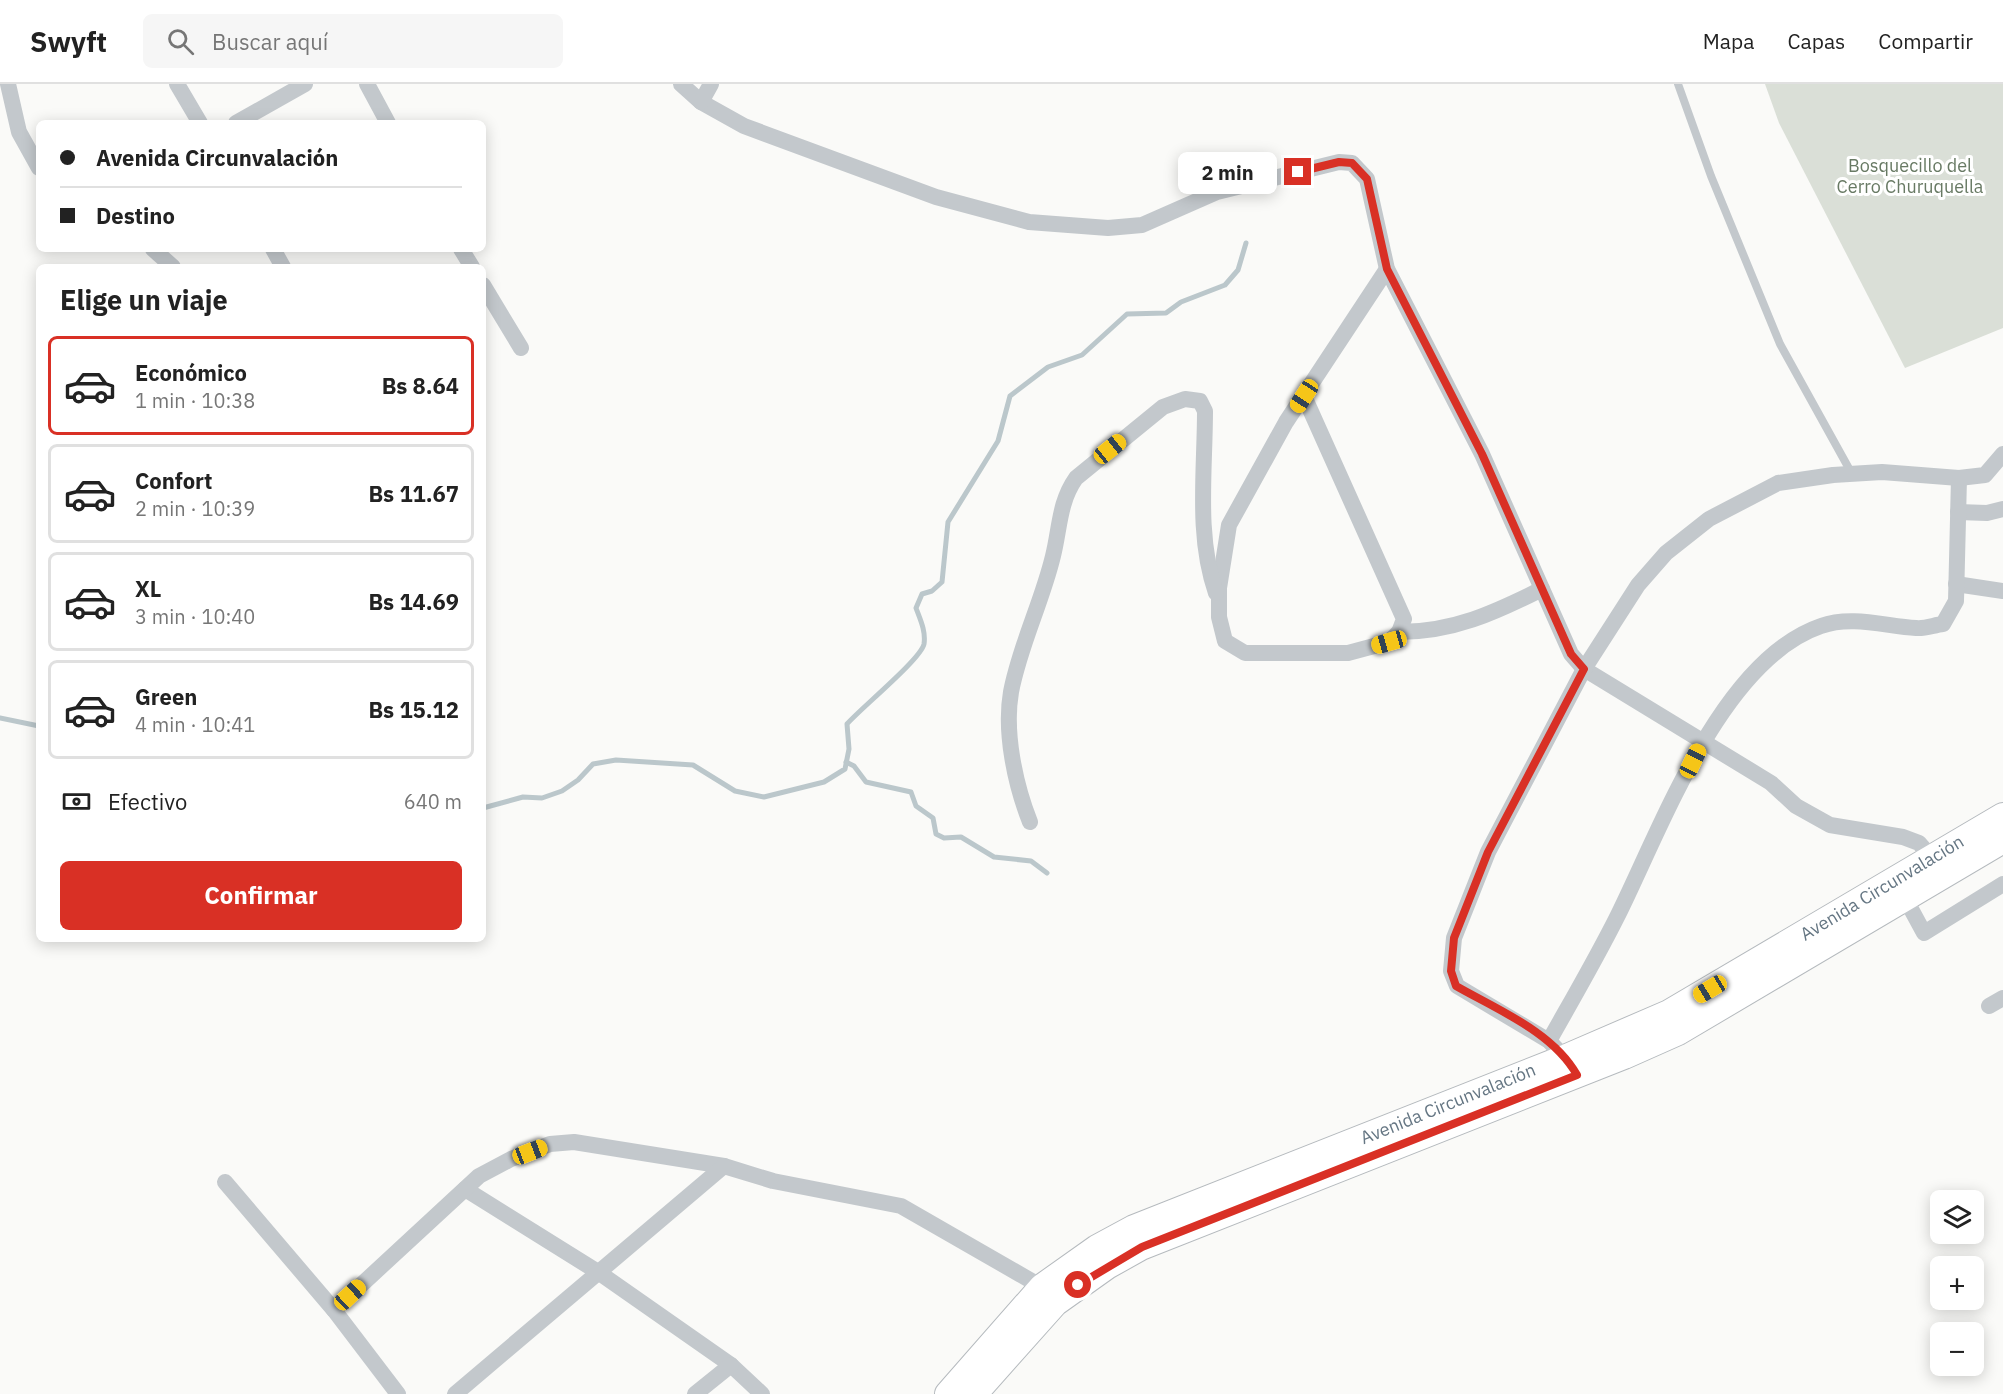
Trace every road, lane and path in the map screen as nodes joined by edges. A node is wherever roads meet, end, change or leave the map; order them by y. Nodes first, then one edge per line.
1 (8, 84) edge
2 (177, 84) edge
3 (305, 84) edge
4 (367, 84) edge
5 (681, 84) edge
6 (711, 84) edge
7 (1678, 84) edge
8 (702, 102) junction
9 (198, 120) edge
10 (241, 120) edge
11 (386, 120) edge
12 (36, 163) edge
13 (156, 252) edge
14 (170, 264) edge
15 (1387, 269) junction
16 (486, 290) edge
17 (521, 348) dead end
18 (1304, 396) junction
19 (2003, 454) edge
20 (1852, 474) junction
21 (1959, 478) junction
22 (2003, 509) edge
23 (1958, 512) junction
24 (1956, 584) junction
25 (1542, 589) junction
26 (2003, 591) edge
27 (1219, 603) junction
28 (1399, 632) junction
29 (1584, 669) junction
30 (1703, 741) junction
31 (2003, 816) edge
32 (1030, 822) dead end
33 (2003, 840) edge
34 (1932, 858) junction
35 (2003, 884) edge
36 (1905, 898) junction
37 (1564, 1057) junction
38 (724, 1166) junction
39 (225, 1182) dead end
40 (465, 1190) junction
41 (598, 1272) junction
42 (1042, 1287) junction
43 (334, 1310) junction
44 (731, 1365) junction
45 (398, 1394) edge
46 (455, 1394) edge
47 (695, 1394) edge
48 (762, 1394) edge
49 (948, 1394) edge
50 (974, 1394) edge

1 - 12 street
2 - 9 street
3 - 10 street
4 - 11 street
5 - 8 street
6 - 8 street
7 - 20 lane
8 - 15 street
13 - 14 street
15 - 18 street
15 - 25 street
16 - 17 street
18 - 27 street
18 - 28 street
19 - 21 street
20 - 21 street
20 - 29 street
21 - 23 street
22 - 23 street
23 - 24 street
24 - 26 street
24 - 30 street
25 - 28 street
25 - 29 street
27 - 28 street
27 - 32 street
29 - 30 street
29 - 37 street
30 - 34 street
30 - 37 street
31 - 34 main road, Avenida Circunvalación
33 - 36 main road, Avenida Circunvalación
34 - 37 main road, Avenida Circunvalación
35 - 36 street
36 - 37 main road, Avenida Circunvalación
37 - 42 main road, Avenida Circunvalación
37 - 50 main road, Avenida Circunvalación
38 - 40 street
38 - 41 street
38 - 42 street
39 - 43 street
40 - 41 street
40 - 43 street
41 - 44 street
41 - 46 street
42 - 49 main road, Avenida Circunvalación
43 - 45 street
44 - 47 street
44 - 48 street

